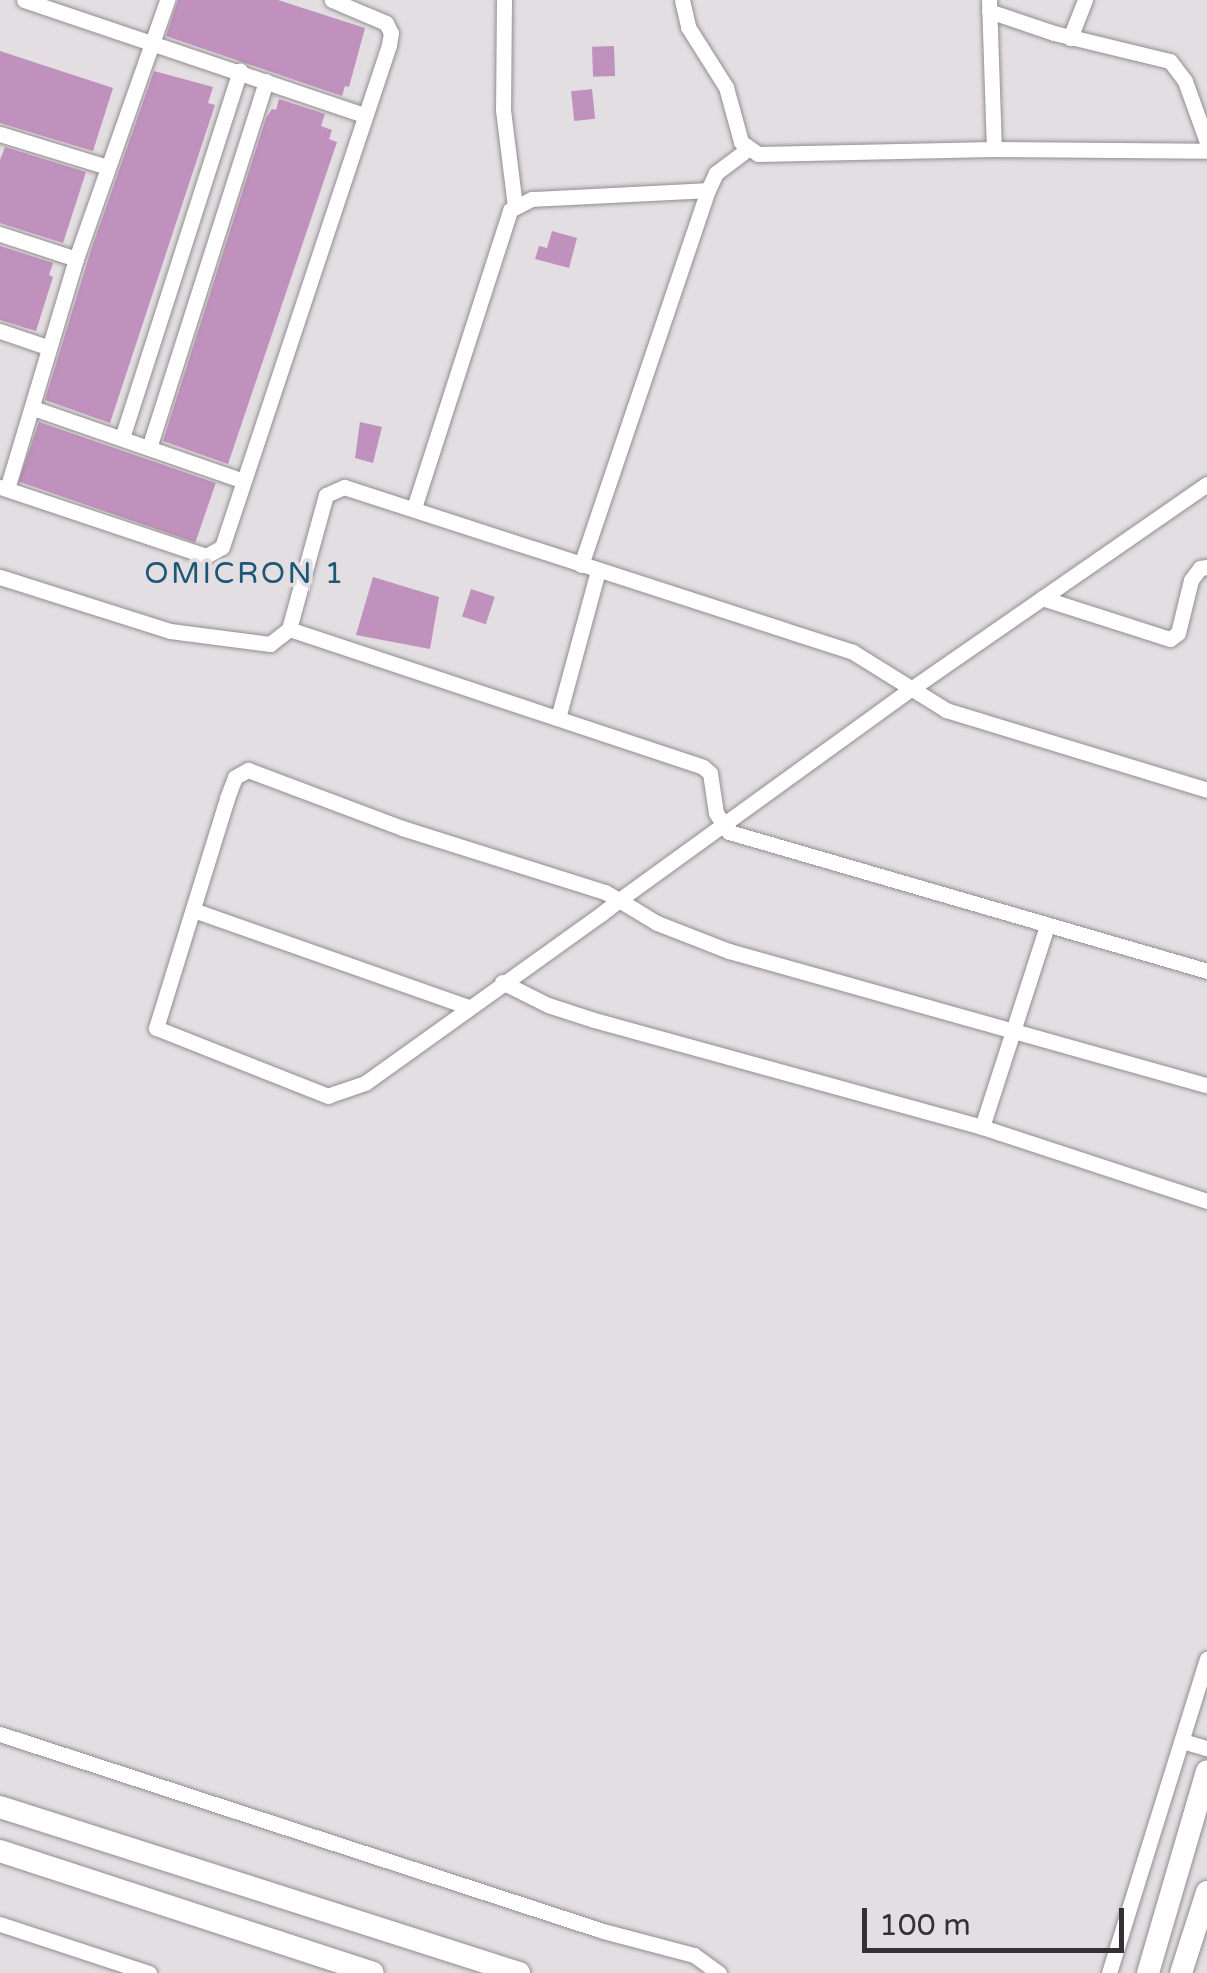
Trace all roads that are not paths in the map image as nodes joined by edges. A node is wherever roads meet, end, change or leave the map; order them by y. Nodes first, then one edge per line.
1 (24, 0) edge
2 (167, 0) edge
3 (332, 0) edge
4 (504, 0) edge
5 (682, 0) edge
6 (1085, 0) edge
7 (989, 6) edge
8 (1070, 38) junction
9 (154, 42) junction
10 (240, 72) junction
11 (266, 81) junction
12 (363, 115) junction
13 (0, 134) edge
14 (1207, 142) edge
15 (994, 148) junction
16 (747, 150) junction
17 (1207, 151) edge
18 (107, 167) junction
19 (708, 190) junction
20 (515, 206) junction
21 (0, 234) edge
22 (76, 259) junction
23 (0, 331) edge
24 (47, 347) junction
25 (32, 408) junction
26 (122, 438) junction
27 (150, 448) junction
28 (241, 480) junction
29 (1207, 484) edge
30 (4, 488) edge
31 (414, 508) junction
32 (581, 565) junction
33 (1207, 567) edge
34 (598, 571) junction
35 (0, 577) edge
36 (1042, 598) junction
37 (289, 628) junction
38 (912, 688) junction
39 (558, 718) junction
40 (1207, 790) edge
41 (722, 826) junction
42 (619, 900) junction
43 (196, 911) junction
44 (1047, 926) junction
45 (1207, 971) edge
46 (502, 982) junction
47 (469, 1006) junction
48 (1013, 1030) junction
49 (1207, 1086) edge
50 (982, 1127) junction
51 (1207, 1201) edge
52 (1207, 1659) edge
53 (0, 1734) edge
54 (1182, 1742) junction
55 (1207, 1748) edge
56 (1207, 1771) edge
57 (0, 1807) edge
58 (0, 1851) edge
59 (1207, 1892) edge
60 (0, 1924) edge
61 (720, 1972) edge
62 (150, 1973) edge
63 (374, 1973) edge
64 (519, 1973) edge
65 (1109, 1973) edge
66 (1148, 1973) edge
67 (1181, 1973) edge

1 - 9 street
2 - 9 street
3 - 12 street
4 - 20 street
5 - 16 street
6 - 8 street
7 - 8 street
7 - 15 street
8 - 14 street
9 - 10 street
9 - 18 street
10 - 11 street
10 - 26 street
11 - 12 street
11 - 27 street
12 - 28 street
13 - 18 street
15 - 16 street
15 - 17 street
16 - 19 street
18 - 22 street
19 - 20 street
19 - 32 street
20 - 31 street
21 - 22 street
22 - 24 street
23 - 24 street
24 - 25 street
25 - 26 street
25 - 30 street
26 - 27 street
27 - 28 street
28 - 30 street
29 - 36 street
31 - 32 street
31 - 37 street
32 - 34 street
33 - 36 street
34 - 38 street
34 - 39 street
35 - 37 street
36 - 38 street
37 - 39 street
38 - 40 street
38 - 41 street
39 - 41 street
41 - 42 street
41 - 44 street
42 - 43 street
42 - 46 street
42 - 48 street
43 - 47 street
43 - 47 street
44 - 45 street
44 - 48 street
46 - 47 street
46 - 50 street
48 - 49 street
48 - 50 street
50 - 51 street
52 - 54 street
53 - 61 street
54 - 55 street
54 - 65 street
56 - 66 street
57 - 64 street
58 - 63 street
59 - 67 street
60 - 62 street

